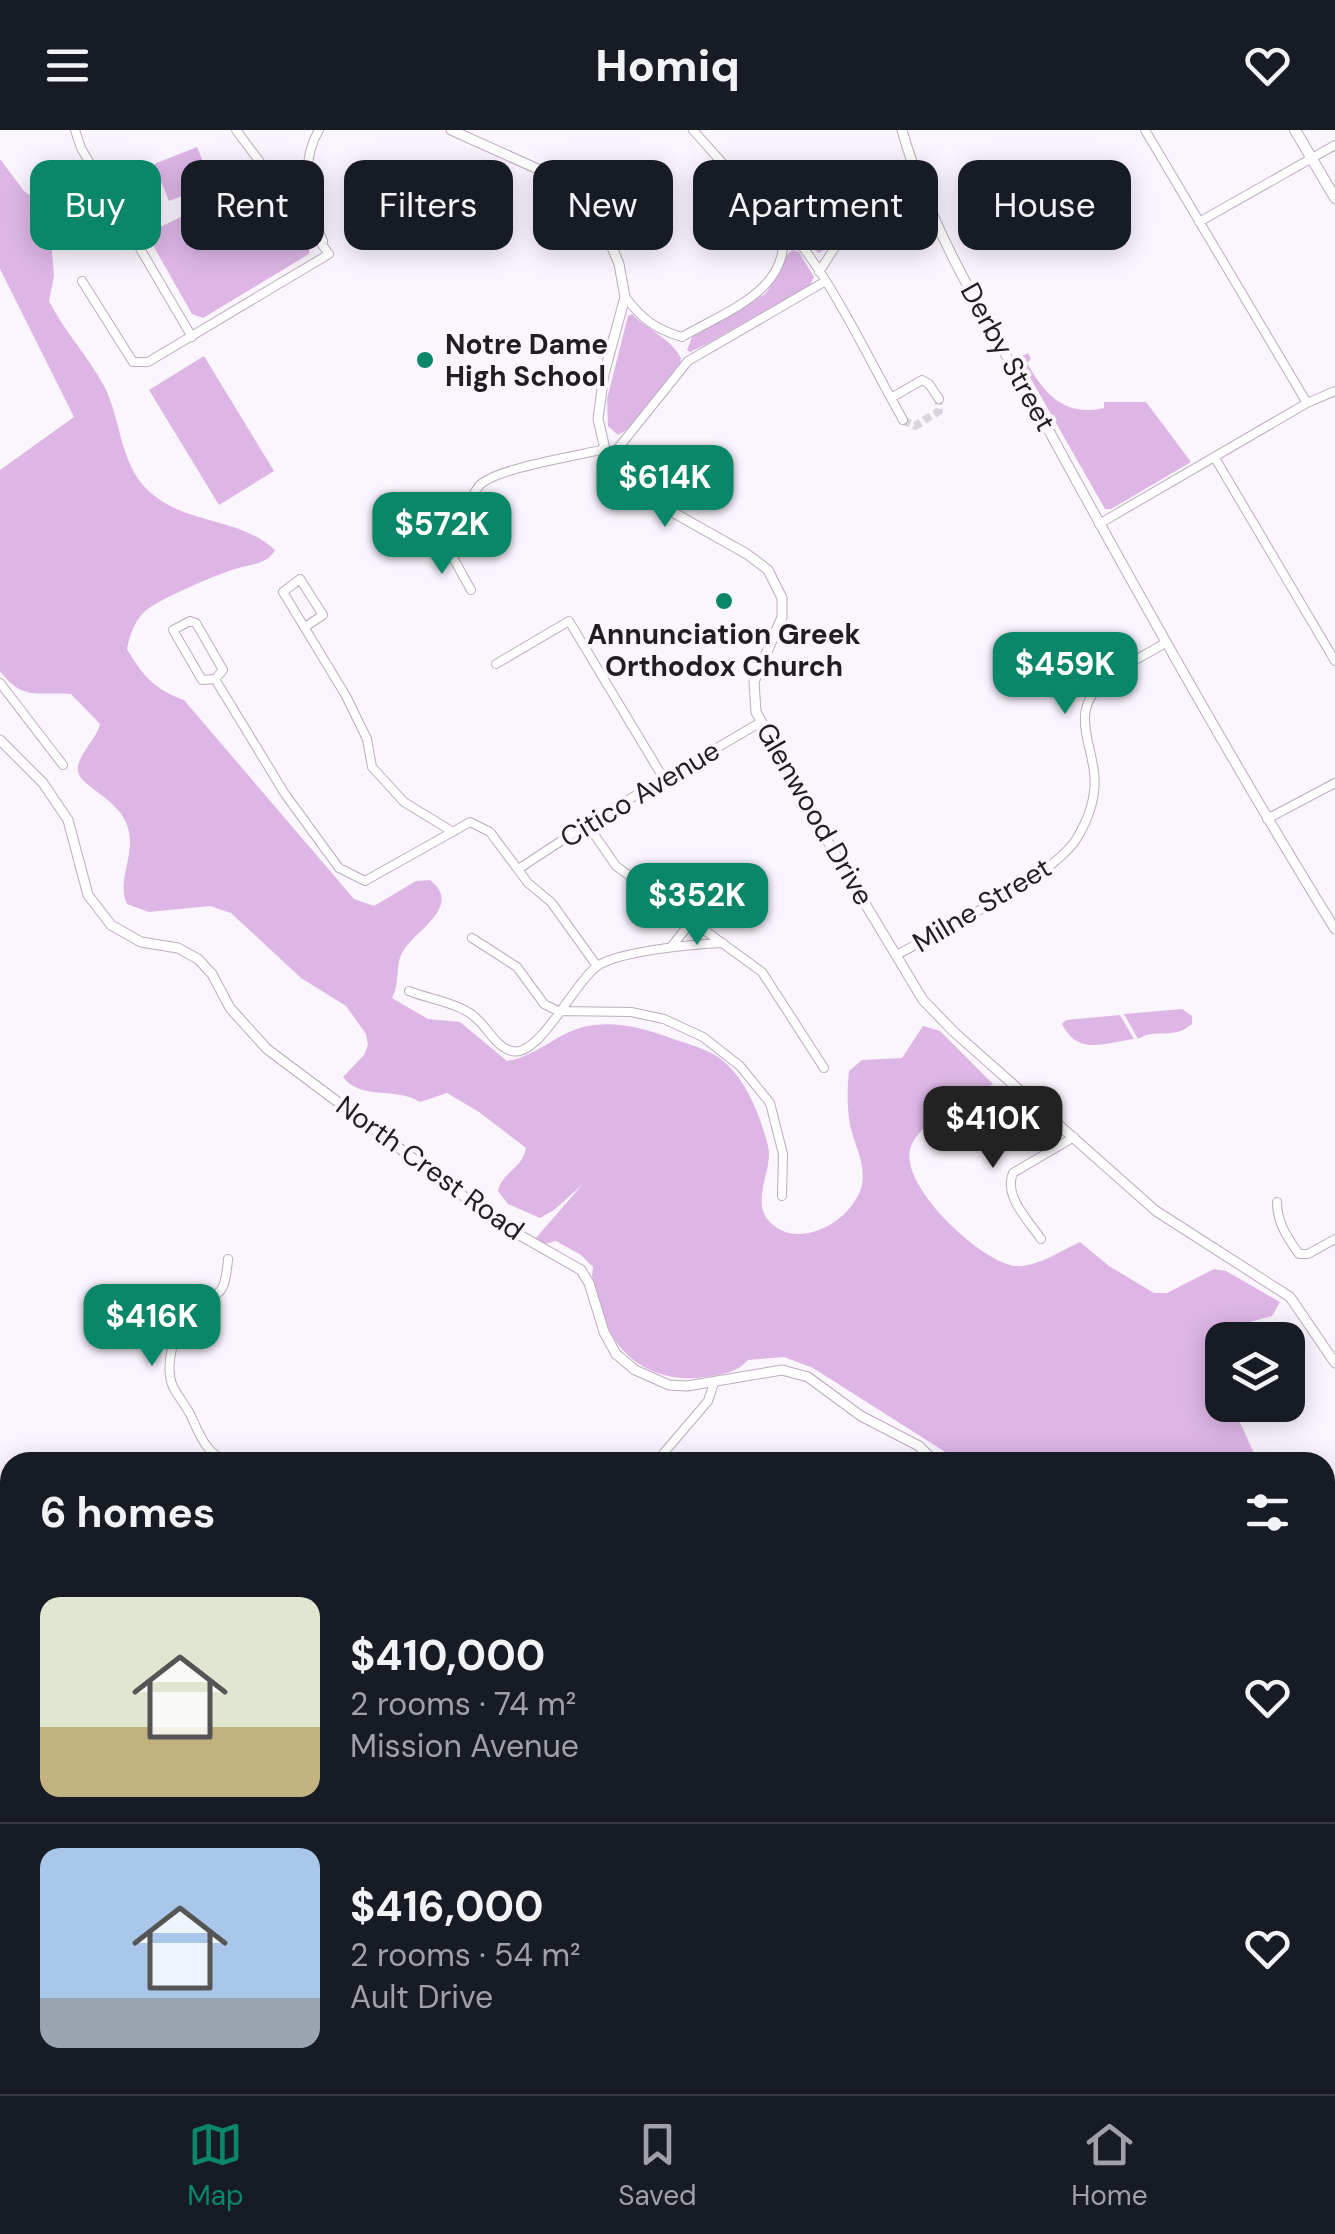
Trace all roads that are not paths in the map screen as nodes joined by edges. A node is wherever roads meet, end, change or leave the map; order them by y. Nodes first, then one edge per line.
1 (75, 130) edge
2 (236, 130) edge
3 (319, 130) edge
4 (451, 130) edge
5 (693, 130) edge
6 (902, 130) edge
7 (1145, 130) edge
8 (1295, 130) edge
9 (1335, 145) edge
10 (1312, 158) junction
11 (719, 160) edge
12 (911, 160) edge
13 (1335, 198) edge
14 (938, 222) edge
15 (1199, 222) junction
16 (783, 250) edge
17 (806, 250) edge
18 (833, 250) edge
19 (329, 254) junction
20 (819, 272) junction
21 (82, 281) dead end
22 (824, 282) junction
23 (625, 297) junction
24 (192, 337) junction
25 (682, 337) junction
26 (688, 361) junction
27 (1334, 393) edge
28 (891, 398) junction
29 (939, 400) dead end
30 (1307, 404) junction
31 (903, 420) dead end
32 (605, 449) junction
33 (1215, 458) junction
34 (612, 461) junction
35 (1100, 524) junction
36 (471, 590) dead end
37 (305, 627) junction
38 (1165, 643) junction
39 (1335, 661) edge
40 (496, 664) dead end
41 (215, 679) junction
42 (0, 682) edge
43 (761, 722) junction
44 (0, 740) edge
45 (63, 765) dead end
46 (664, 780) junction
47 (1335, 783) edge
48 (1267, 819) junction
49 (587, 824) junction
50 (453, 832) junction
51 (520, 868) junction
52 (692, 921) junction
53 (1335, 929) edge
54 (472, 938) dead end
55 (723, 943) junction
56 (672, 947) junction
57 (897, 956) junction
58 (597, 966) junction
59 (409, 991) dead end
60 (558, 1011) junction
61 (824, 1068) dead end
62 (1074, 1137) junction
63 (782, 1196) dead end
64 (1277, 1202) dead end
65 (1041, 1239) dead end
66 (1335, 1239) edge
67 (228, 1259) dead end
68 (1335, 1364) edge
69 (714, 1382) junction
70 (210, 1452) edge
71 (665, 1452) edge
72 (925, 1452) edge

1 - 24 street
2 - 19 street
3 - 19 street
4 - 23 street, Glenwood Drive
5 - 11 street
6 - 12 street, Derby Street
7 - 15 street
8 - 10 main road
9 - 10 street
10 - 13 main road
10 - 15 street
14 - 35 street, Derby Street
15 - 30 street
16 - 25 street
17 - 20 street
18 - 20 street
19 - 24 street
20 - 22 street
21 - 24 street
22 - 26 street
22 - 28 street
23 - 25 street
23 - 32 street, Glenwood Drive
25 - 26 street
26 - 34 street
27 - 30 street
28 - 29 street
28 - 31 street
30 - 33 street
32 - 34 street, Glenwood Drive
32 - 36 street
33 - 35 street
33 - 39 street
34 - 43 street, Glenwood Drive
35 - 38 street, Derby Street
37 - 37 street
37 - 50 street
38 - 48 street, Derby Street
38 - 57 street, Milne Street
40 - 46 street
41 - 41 street
41 - 50 street
42 - 45 street
43 - 46 street, Citico Avenue
43 - 57 street, Glenwood Drive
44 - 69 street, North Crest Road
46 - 49 street, Citico Avenue
47 - 48 street
48 - 53 street, Derby Street
49 - 51 street, Citico Avenue
49 - 52 street
50 - 51 street
51 - 58 street
52 - 55 street
52 - 56 street
54 - 60 street
55 - 56 street
55 - 61 street
56 - 58 street
57 - 62 street, Glenwood Drive
58 - 60 street
59 - 60 street
60 - 63 street
62 - 65 street
62 - 68 street, Glenwood Drive
64 - 66 street
67 - 70 street
69 - 71 street
69 - 72 street, North Crest Road

